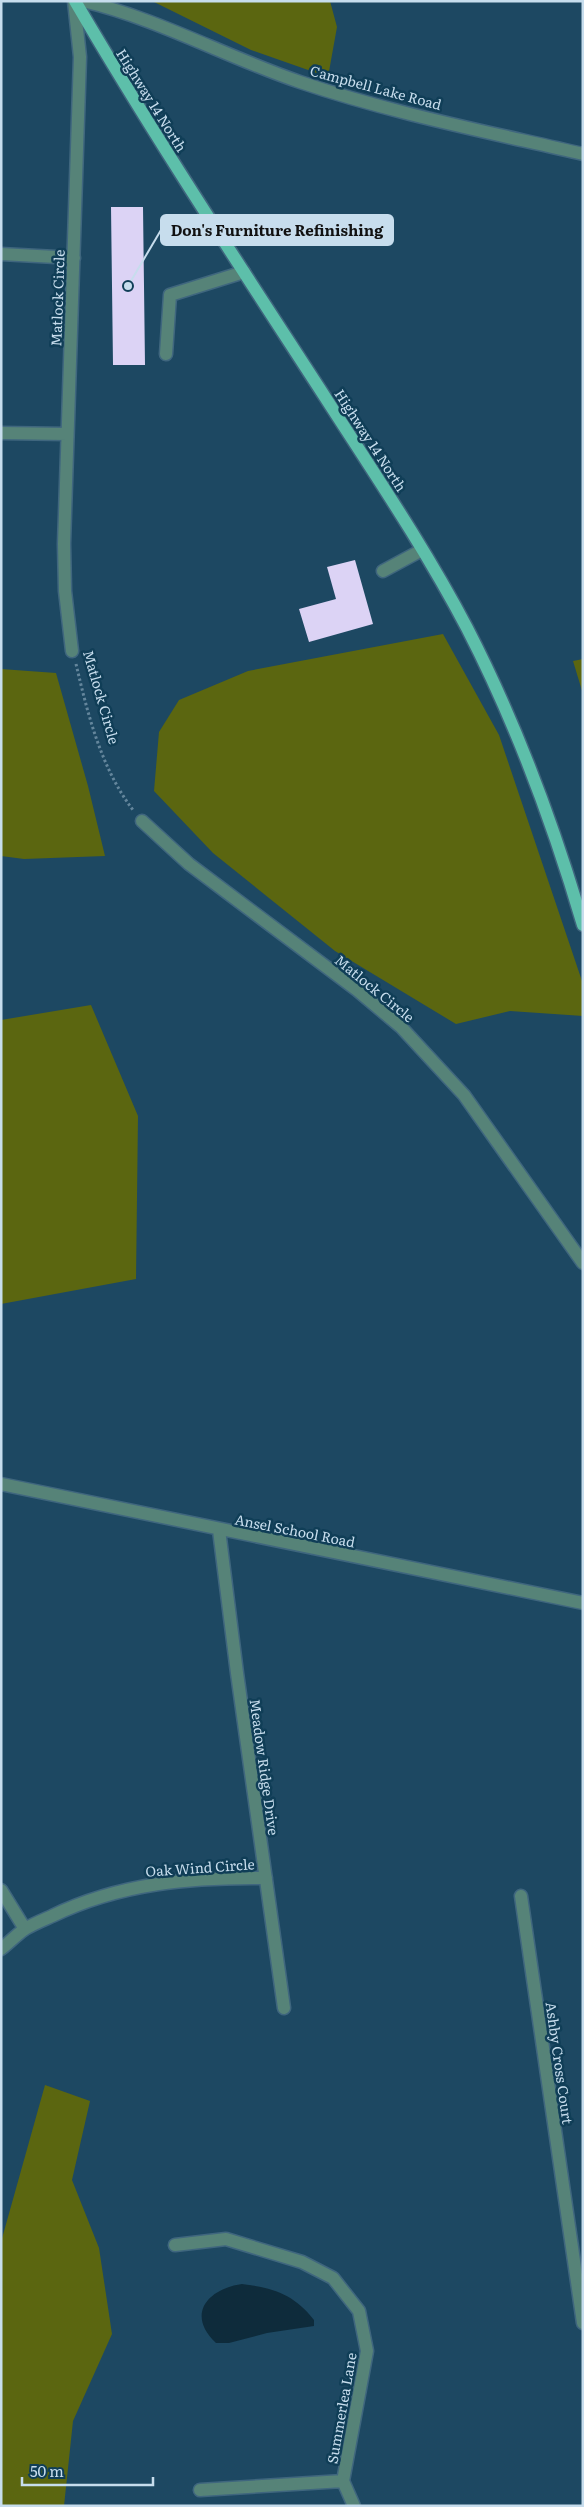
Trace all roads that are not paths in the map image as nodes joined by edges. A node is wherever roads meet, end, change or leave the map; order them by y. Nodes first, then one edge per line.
1 (75, 1) edge
2 (83, 1) edge
3 (583, 154) edge
4 (1, 254) edge
5 (74, 258) junction
6 (244, 272) junction
7 (166, 354) dead end
8 (1, 433) edge
9 (67, 434) junction
10 (422, 550) junction
11 (383, 571) dead end
12 (72, 651) road end
13 (142, 821) road end
14 (583, 925) edge
15 (583, 1263) edge
16 (1, 1484) edge
17 (220, 1530) junction
18 (583, 1603) edge
19 (266, 1878) junction
20 (1, 1890) edge
21 (521, 1896) dead end
22 (25, 1929) junction
23 (1, 1949) edge
24 (284, 2008) dead end
25 (175, 2245) dead end
26 (582, 2314) edge
27 (343, 2481) junction
28 (200, 2490) dead end
29 (354, 2506) edge

1 - 5 street, Matlock Circle
1 - 6 main road, Highway 14 North
2 - 3 street, Campbell Lake Road
4 - 5 street
5 - 9 street, Matlock Circle
6 - 7 street
6 - 10 main road, Highway 14 North
8 - 9 street
9 - 12 street, Matlock Circle
10 - 11 street
10 - 14 main road, Highway 14 North
13 - 15 street, Matlock Circle
16 - 17 street, Ansel School Road
17 - 18 street, Ansel School Road
17 - 19 street, Meadow Ridge Drive
19 - 22 street, Oak Wind Circle
19 - 24 street, Meadow Ridge Drive
20 - 22 street
21 - 26 street, Ashby Cross Court
22 - 23 street, Oak Wind Circle
25 - 27 street, Summerlea Lane
27 - 28 street
27 - 29 street, Summerlea Lane

